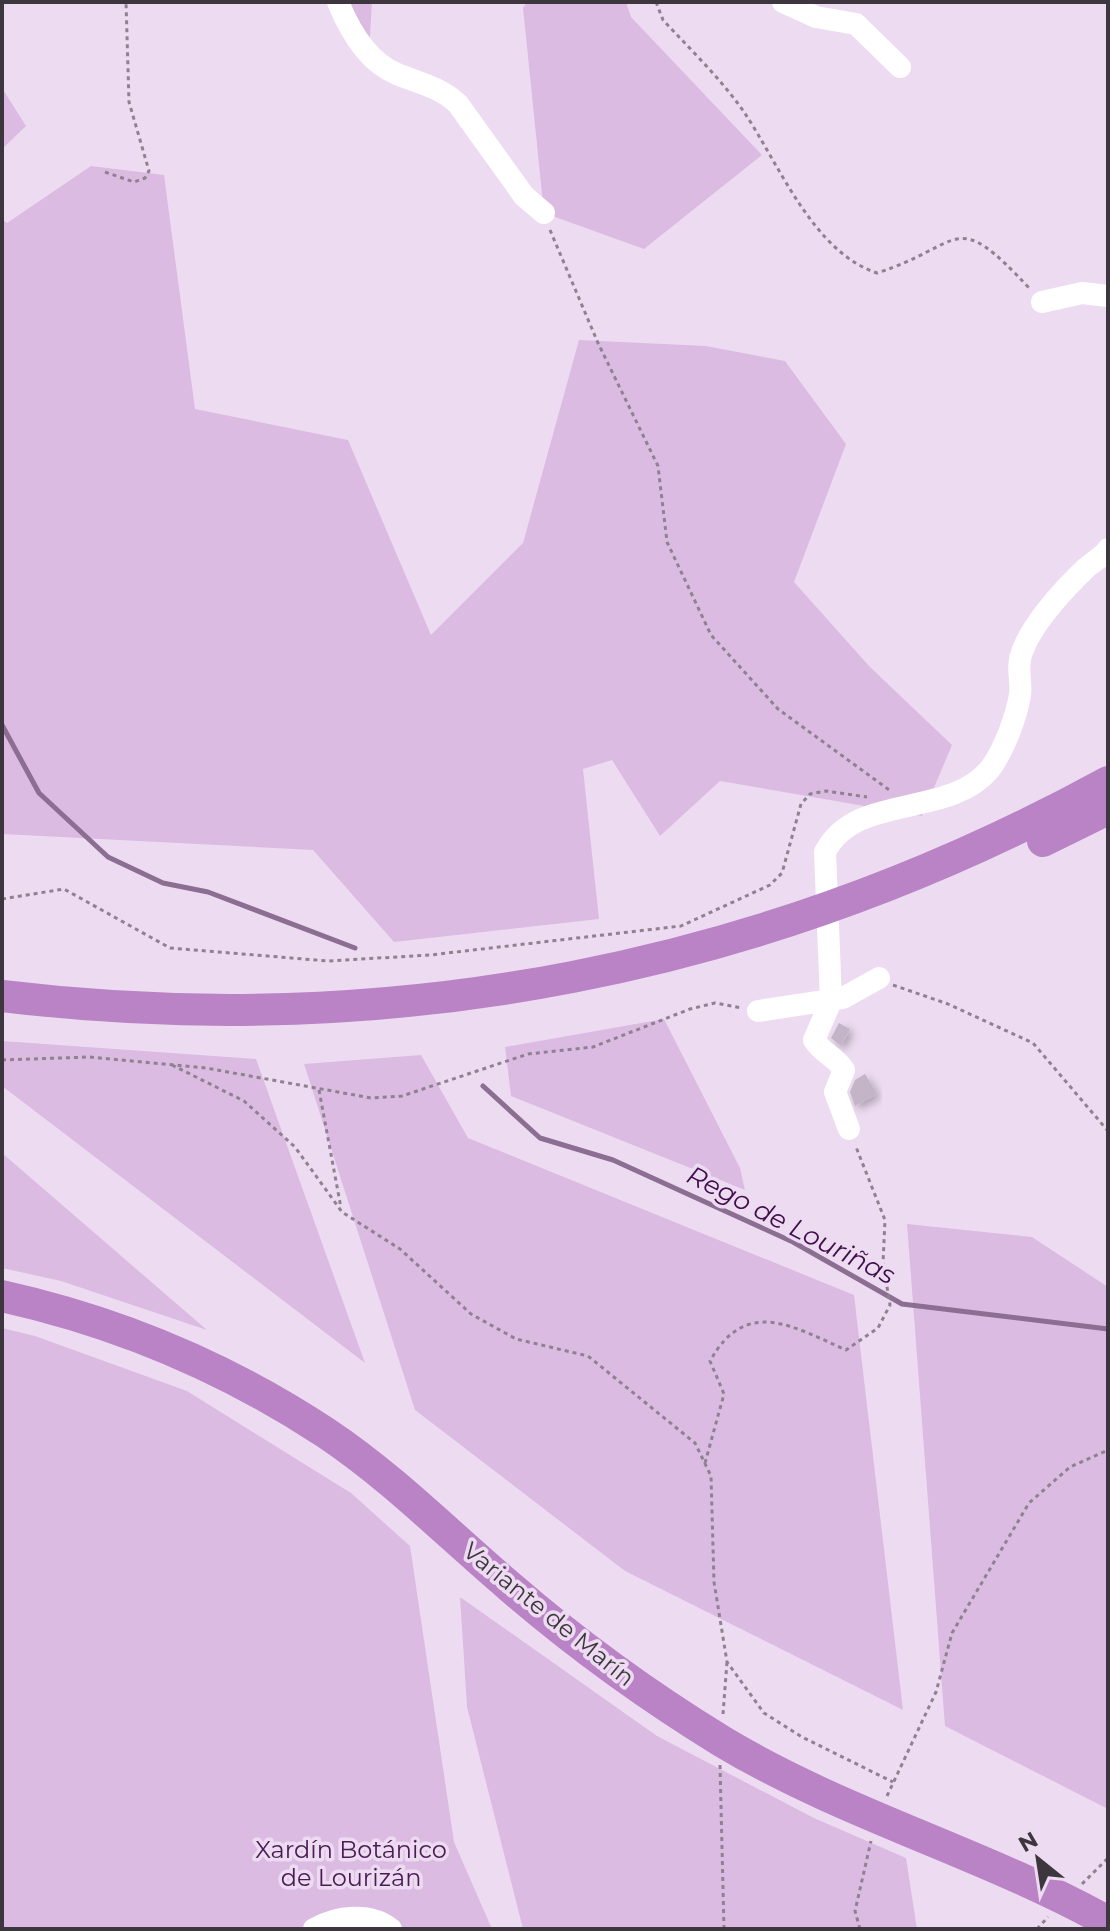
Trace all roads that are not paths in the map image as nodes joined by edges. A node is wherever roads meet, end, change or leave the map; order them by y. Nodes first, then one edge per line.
1 (338, 2) edge
2 (783, 2) edge
3 (900, 67) dead end
4 (544, 213) road end
5 (1108, 296) edge
6 (1042, 302) road end
7 (1108, 549) edge
8 (1108, 782) edge
9 (1108, 809) edge
10 (1108, 823) edge
11 (1026, 850) junction
12 (879, 978) road end
13 (2, 996) edge
14 (831, 1001) junction
15 (758, 1011) road end
16 (2, 1015) edge
17 (849, 1129) road end
18 (2, 1296) edge
19 (1108, 1922) edge
20 (317, 1928) edge
21 (391, 1929) edge

1 - 4 street
2 - 3 street
5 - 6 street
7 - 14 street
8 - 13 highway
9 - 11 highway
10 - 11 highway
11 - 16 highway
12 - 14 street
14 - 15 street
14 - 17 street
18 - 19 highway, Variante de Marín
20 - 21 street

